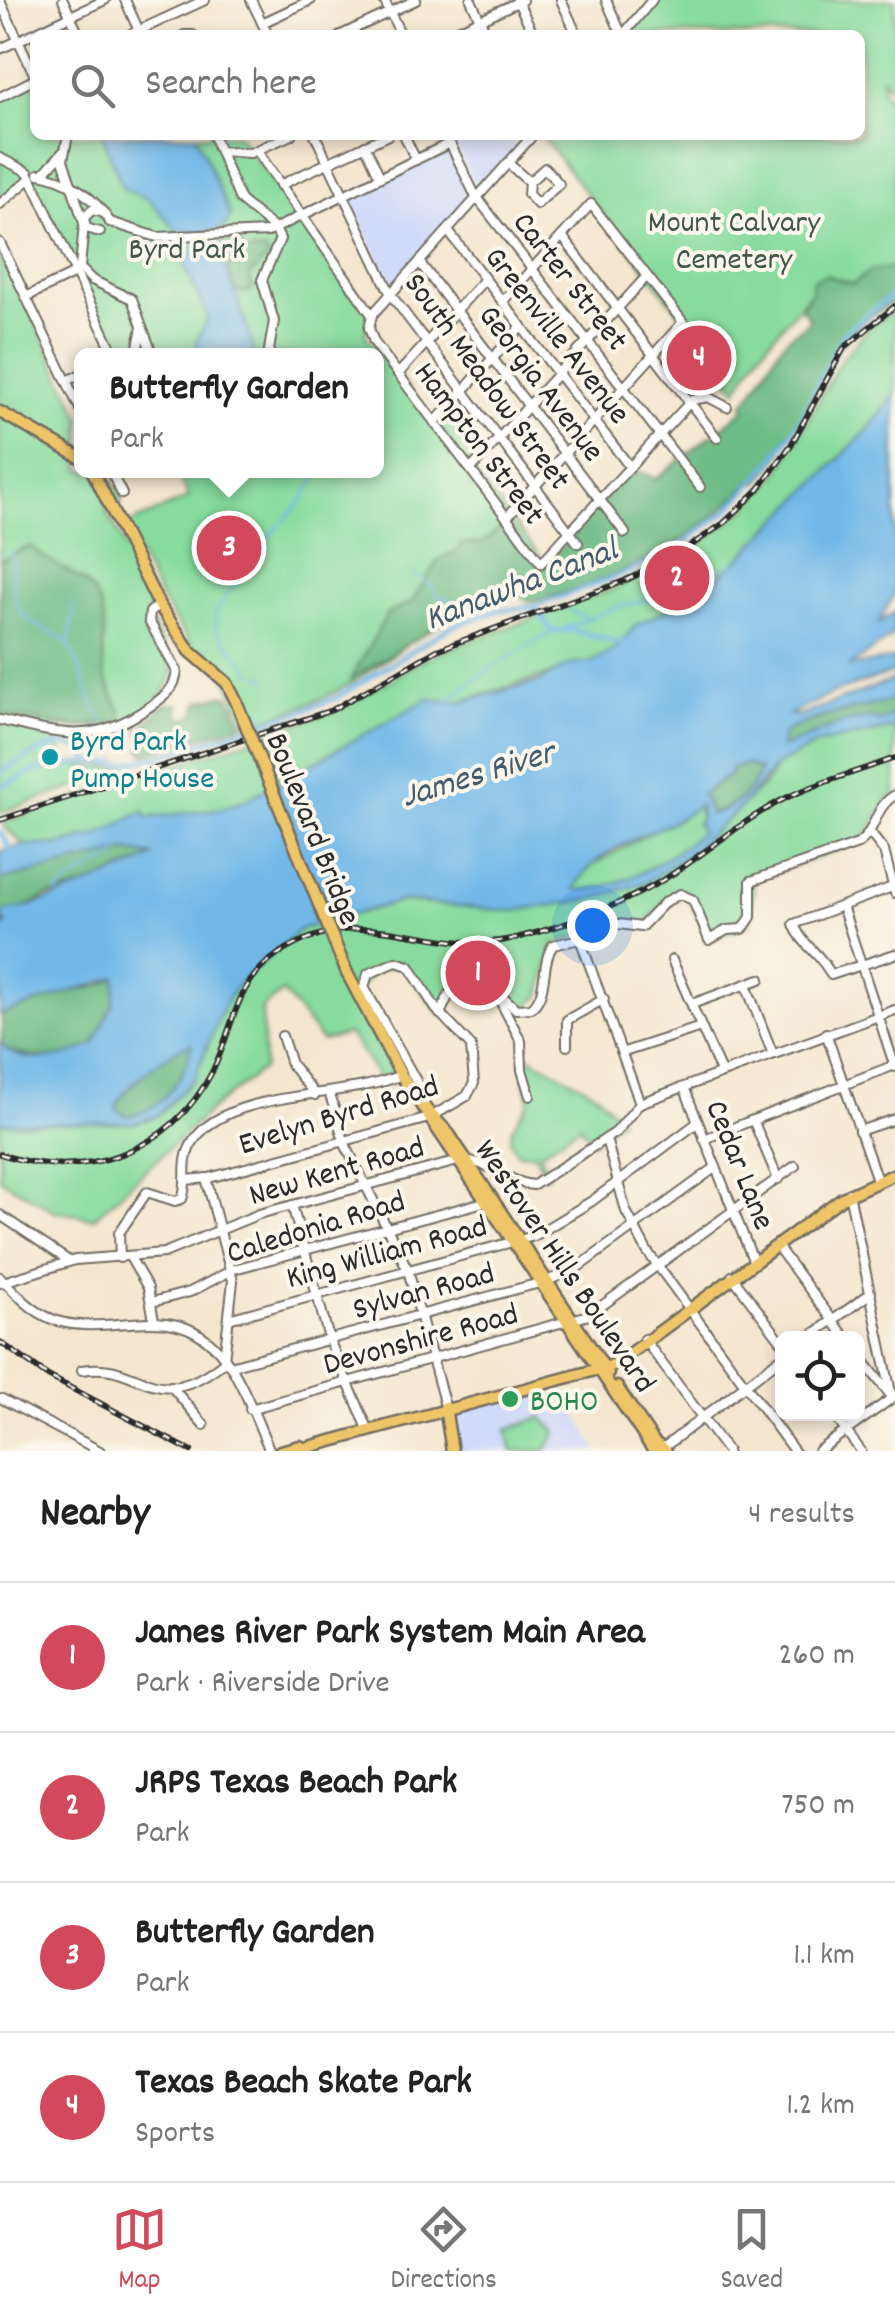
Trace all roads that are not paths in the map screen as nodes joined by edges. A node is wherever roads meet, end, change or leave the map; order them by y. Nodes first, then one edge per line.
1 (63, 0) edge
2 (95, 0) edge
3 (106, 0) edge
4 (124, 0) edge
5 (206, 0) edge
6 (311, 0) edge
7 (384, 0) edge
8 (416, 0) edge
9 (471, 0) edge
10 (560, 0) edge
11 (606, 0) edge
12 (652, 0) edge
13 (0, 1) edge
14 (252, 1) edge
15 (519, 1) edge
16 (188, 4) edge
17 (390, 12) junction
18 (70, 14) junction
19 (480, 20) junction
20 (152, 24) junction
21 (265, 29) edge
22 (35, 30) edge
23 (77, 30) edge
24 (133, 30) edge
25 (140, 30) edge
26 (156, 30) edge
27 (352, 30) edge
28 (398, 30) edge
29 (458, 30) edge
30 (485, 30) edge
31 (532, 30) edge
32 (575, 30) edge
33 (621, 30) edge
34 (627, 30) edge
35 (30, 32) edge
36 (18, 38) junction
37 (0, 47) edge
38 (30, 66) edge
39 (30, 81) edge
40 (0, 96) edge
41 (67, 140) edge
42 (215, 140) edge
43 (280, 140) edge
44 (317, 140) edge
45 (378, 140) edge
46 (406, 140) edge
47 (446, 140) edge
48 (448, 140) edge
49 (529, 140) edge
50 (365, 146) junction
51 (220, 151) junction
52 (257, 151) junction
53 (63, 152) junction
54 (416, 160) junction
55 (3, 163) edge
56 (328, 163) junction
57 (508, 163) junction
58 (40, 174) junction
59 (380, 177) junction
60 (29, 178) junction
61 (529, 182) junction
62 (280, 185) junction
63 (76, 187) junction
64 (342, 194) junction
65 (477, 198) junction
66 (0, 204) edge
67 (101, 212) junction
68 (301, 214) junction
69 (84, 222) junction
70 (110, 222) junction
71 (275, 228) junction
72 (448, 230) junction
73 (100, 232) junction
74 (562, 236) junction
75 (0, 243) edge
76 (80, 252) junction
77 (420, 263) junction
78 (531, 270) junction
79 (79, 271) junction
80 (646, 276) junction
81 (486, 279) junction
82 (391, 295) junction
83 (26, 298) junction
84 (503, 301) junction
85 (617, 308) junction
86 (457, 310) junction
87 (372, 315) junction
88 (522, 326) junction
89 (142, 327) junction
90 (587, 341) junction
91 (427, 342) junction
92 (113, 348) edge
93 (137, 348) edge
94 (150, 348) edge
95 (269, 348) edge
96 (380, 348) edge
97 (384, 354) edge
98 (653, 355) junction
99 (493, 358) junction
100 (398, 374) junction
101 (558, 374) junction
102 (74, 377) edge
103 (67, 380) junction
104 (623, 388) junction
105 (463, 390) junction
106 (74, 394) edge
107 (690, 402) junction
108 (529, 406) junction
109 (728, 407) dead end
110 (0, 412) edge
111 (594, 420) junction
112 (434, 422) junction
113 (660, 436) junction
114 (499, 438) junction
115 (717, 438) dead end
116 (564, 453) junction
117 (74, 454) edge
118 (630, 467) junction
119 (471, 469) junction
120 (97, 478) edge
121 (114, 478) edge
122 (535, 485) junction
123 (700, 487) dead end
124 (122, 494) dead end
125 (601, 500) junction
126 (506, 517) junction
127 (571, 533) junction
128 (625, 533) dead end
129 (578, 543) dead end
130 (159, 605) junction
131 (0, 720) edge
132 (895, 796) edge
133 (871, 834) junction
134 (894, 889) edge
135 (842, 906) junction
136 (580, 939) junction
137 (895, 954) edge
138 (672, 960) dead end
139 (862, 965) junction
140 (347, 973) joint
141 (760, 979) dead end
142 (363, 984) joint
143 (746, 985) junction
144 (496, 990) junction
145 (604, 999) junction
146 (692, 1004) junction
147 (895, 1010) edge
148 (440, 1014) junction
149 (878, 1016) junction
150 (701, 1028) junction
151 (826, 1034) junction
152 (282, 1036) dead end
153 (567, 1046) dead end
154 (624, 1052) junction
155 (772, 1052) junction
156 (895, 1066) edge
157 (720, 1072) junction
158 (401, 1075) junction
159 (842, 1082) junction
160 (684, 1087) junction
161 (315, 1095) junction
162 (330, 1095) junction
163 (530, 1096) dead end
164 (640, 1103) junction
165 (430, 1113) junction
166 (753, 1120) junction
167 (895, 1120) edge
168 (697, 1123) junction
169 (859, 1131) junction
170 (606, 1138) junction
171 (704, 1139) junction
172 (344, 1141) junction
173 (462, 1160) junction
174 (795, 1166) dead end
175 (716, 1167) junction
176 (480, 1170) junction
177 (895, 1174) edge
178 (206, 1178) junction
179 (778, 1179) junction
180 (185, 1180) junction
181 (877, 1180) junction
182 (619, 1181) junction
183 (366, 1184) junction
184 (850, 1193) junction
185 (489, 1200) junction
186 (292, 1204) junction
187 (734, 1211) junction
188 (0, 1215) edge
189 (389, 1228) junction
190 (634, 1228) junction
191 (220, 1230) junction
192 (517, 1242) junction
193 (776, 1244) junction
194 (304, 1250) junction
195 (122, 1255) junction
196 (753, 1260) junction
197 (69, 1261) junction
198 (658, 1268) junction
199 (408, 1270) junction
200 (232, 1272) junction
201 (732, 1276) junction
202 (2, 1281) edge
203 (544, 1282) junction
204 (871, 1293) junction
205 (316, 1295) junction
206 (152, 1302) junction
207 (689, 1308) junction
208 (422, 1314) junction
209 (232, 1318) junction
210 (154, 1320) junction
211 (832, 1320) junction
212 (570, 1322) junction
213 (817, 1331) edge
214 (841, 1331) edge
215 (775, 1333) edge
216 (329, 1340) junction
217 (646, 1340) junction
218 (433, 1360) junction
219 (226, 1362) junction
220 (775, 1362) edge
221 (865, 1363) edge
222 (600, 1367) junction
223 (82, 1370) dead end
224 (348, 1383) junction
225 (745, 1385) junction
226 (171, 1386) junction
227 (893, 1397) edge
228 (2, 1399) edge
229 (250, 1409) junction
230 (445, 1409) junction
231 (702, 1417) junction
232 (839, 1421) edge
233 (204, 1425) dead end
234 (369, 1429) junction
235 (846, 1431) junction
236 (309, 1447) edge
237 (658, 1450) edge
238 (100, 1451) edge
239 (270, 1451) edge
240 (280, 1451) edge
241 (294, 1451) edge
242 (452, 1451) edge
243 (727, 1451) edge
244 (794, 1451) edge
245 (818, 1451) edge
246 (861, 1451) edge

1 - 18 street
2 - 18 street
3 - 18 street
4 - 24 street
5 - 16 street
6 - 21 street
7 - 17 street
8 - 17 street
9 - 19 street
10 - 32 street
11 - 33 street
12 - 34 street
13 - 36 street
14 - 21 street
15 - 19 street
15 - 31 street
16 - 20 street
17 - 27 street
17 - 28 street
18 - 22 street
18 - 23 street
19 - 29 street
19 - 30 street
20 - 25 street
20 - 26 street
35 - 36 street
36 - 37 street
36 - 38 street
39 - 40 street
41 - 53 street
42 - 51 street
43 - 52 street
44 - 56 street, South Meadow Street
45 - 50 street
46 - 54 street
47 - 54 street
48 - 65 street, Carter Street
49 - 57 street
50 - 56 street
50 - 59 street
51 - 52 street
51 - 71 street
52 - 62 street, Hampton Street
53 - 58 street
53 - 63 street
54 - 59 street
55 - 60 street
56 - 62 street
56 - 64 street, South Meadow Street
57 - 61 street
57 - 65 street
58 - 60 street
58 - 63 street
59 - 64 street
60 - 66 street
60 - 79 street
61 - 61 street
62 - 68 street, Hampton Street
63 - 67 street
63 - 69 street
64 - 68 street
64 - 82 street, South Meadow Street
65 - 72 street
65 - 78 street, Carter Street
67 - 69 street
67 - 70 street
68 - 71 street
68 - 87 street, Hampton Street
69 - 73 street
69 - 76 street
70 - 71 street
70 - 73 street
71 - 95 street
72 - 77 street
72 - 81 street, Greenville Avenue
73 - 76 street
74 - 78 street
74 - 80 street
74 - 85 street
75 - 83 street
76 - 79 street
77 - 82 street
77 - 86 street, Georgia Avenue
78 - 84 street
78 - 90 street, Carter Street
79 - 83 street
79 - 89 street
79 - 92 street
80 - 85 street
80 - 98 street
81 - 84 street, Greenville Avenue
81 - 86 street
82 - 87 street
82 - 91 street, South Meadow Street
83 - 103 street
84 - 88 street, Greenville Avenue
85 - 90 street
85 - 98 street
86 - 91 street
86 - 99 street, Georgia Avenue
87 - 96 street, Hampton Street
88 - 99 street
88 - 101 street, Greenville Avenue
89 - 93 street
89 - 94 street
90 - 101 street
90 - 104 street, Carter Street
91 - 100 street
91 - 105 street, South Meadow Street
97 - 100 street, Hampton Street
98 - 104 street
98 - 107 street
99 - 105 street
99 - 108 street, Georgia Avenue
100 - 112 street, Hampton Street
101 - 108 street
101 - 111 street, Greenville Avenue
102 - 103 street
103 - 106 street
104 - 111 street
104 - 113 street, Carter Street
105 - 112 street
105 - 114 street, South Meadow Street
107 - 109 street
107 - 113 street
107 - 115 street
108 - 114 street
108 - 116 street, Georgia Avenue
110 - 117 main road
111 - 116 street
111 - 118 street, Greenville Avenue
112 - 119 street, Hampton Street
113 - 118 street
113 - 123 street, Carter Street
114 - 119 street
114 - 122 street, South Meadow Street
116 - 122 street
116 - 125 street, Georgia Avenue
118 - 125 street
119 - 126 street, Hampton Street
120 - 130 main road, Boulevard Bridge
121 - 124 street
122 - 126 street
122 - 127 street, South Meadow Street
125 - 127 street
125 - 128 street, Georgia Avenue
126 - 127 street, Hampton Street
127 - 129 street, South Meadow Street
130 - 131 street
130 - 140 main road, Boulevard Bridge, bridge
132 - 133 street
133 - 134 street
133 - 136 street
134 - 135 street
135 - 139 street
135 - 139 street
136 - 144 street
136 - 145 street
137 - 139 street
138 - 146 street
139 - 149 street
140 - 158 main road, Westover Hills Boulevard
141 - 143 street
142 - 148 street, Evelyn Byrd Road
142 - 165 street, Westover Hills Boulevard
143 - 146 street
143 - 155 street
144 - 148 street
144 - 163 street
145 - 153 street
145 - 154 street
146 - 150 street
147 - 149 street
148 - 165 street, Evelyn Byrd Road
149 - 151 street
149 - 156 street
150 - 154 street
150 - 157 street
151 - 155 street
151 - 159 street
152 - 161 street
154 - 164 street
155 - 157 street
156 - 159 street
157 - 160 street
158 - 162 street
158 - 165 main road, Westover Hills Boulevard
159 - 166 street
159 - 169 street
160 - 164 street
160 - 168 street, Cedar Lane
161 - 162 street
161 - 180 street
162 - 172 street
164 - 170 street
165 - 172 street, Evelyn Byrd Road
165 - 173 main road, Westover Hills Boulevard
166 - 171 street
166 - 179 street
167 - 169 street
168 - 171 street, Cedar Lane
168 - 182 street, King William Road
169 - 181 street
170 - 176 street
170 - 182 street
171 - 175 street, Cedar Lane
172 - 178 street, Evelyn Byrd Road
172 - 183 street
173 - 176 main road, Westover Hills Boulevard
173 - 183 street, New Kent Road
173 - 185 main road, Westover Hills Boulevard
174 - 179 street, Devonshire Road
175 - 187 street, Cedar Lane
175 - 190 street, Sylvan Road
176 - 185 main road, Westover Hills Boulevard
177 - 181 main road
178 - 180 street, Evelyn Byrd Road
178 - 191 street
179 - 187 street, Devonshire Road
180 - 195 street, Evelyn Byrd Road
181 - 184 main road
182 - 190 street
182 - 192 street, King William Road
183 - 186 street, New Kent Road
183 - 189 street
184 - 193 main road
184 - 204 street
185 - 189 street, Caledonia Road
185 - 192 main road, Westover Hills Boulevard
186 - 191 street, New Kent Road
186 - 194 street
187 - 196 street, Cedar Lane
187 - 198 street, Devonshire Road
188 - 197 street
189 - 194 street, Caledonia Road
189 - 199 street
190 - 198 street
190 - 203 street, Sylvan Road
191 - 195 street, New Kent Road
191 - 200 street
192 - 199 street, King William Road
192 - 203 main road, Westover Hills Boulevard
193 - 196 main road
193 - 211 street
194 - 200 street, Caledonia Road
194 - 205 street
195 - 197 street, New Kent Road
195 - 206 street
196 - 201 main road
197 - 202 street, New Kent Road
198 - 207 street
198 - 212 street, Devonshire Road
199 - 205 street, King William Road
199 - 208 street
200 - 206 street, Caledonia Road
200 - 209 street
201 - 207 main road
201 - 215 street
202 - 210 street
203 - 208 street, Sylvan Road
203 - 212 main road, Westover Hills Boulevard
204 - 211 street
204 - 227 street
205 - 209 street, King William Road
205 - 216 street
206 - 210 street
207 - 217 main road
207 - 225 street
208 - 216 street, Sylvan Road
208 - 218 street
209 - 219 street
210 - 219 street
211 - 213 street
211 - 214 street
212 - 218 street, Devonshire Road
212 - 222 main road, Westover Hills Boulevard
216 - 219 street, Sylvan Road
216 - 224 street
217 - 222 main road
217 - 231 street
218 - 224 street, Devonshire Road
218 - 230 street
219 - 226 street, Sylvan Road
219 - 229 street
220 - 225 street
221 - 227 street
222 - 230 main road
222 - 237 main road, Westover Hills Boulevard
222 - 237 main road, Westover Hills Boulevard
223 - 226 street
224 - 229 street, Devonshire Road
224 - 234 street
225 - 231 street
225 - 244 street
226 - 233 street
227 - 235 street
228 - 238 street
229 - 239 street
230 - 234 main road
230 - 242 main road
231 - 237 street
231 - 243 street
232 - 235 street
234 - 236 main road
235 - 245 street
235 - 246 street
236 - 240 main road
236 - 241 main road

